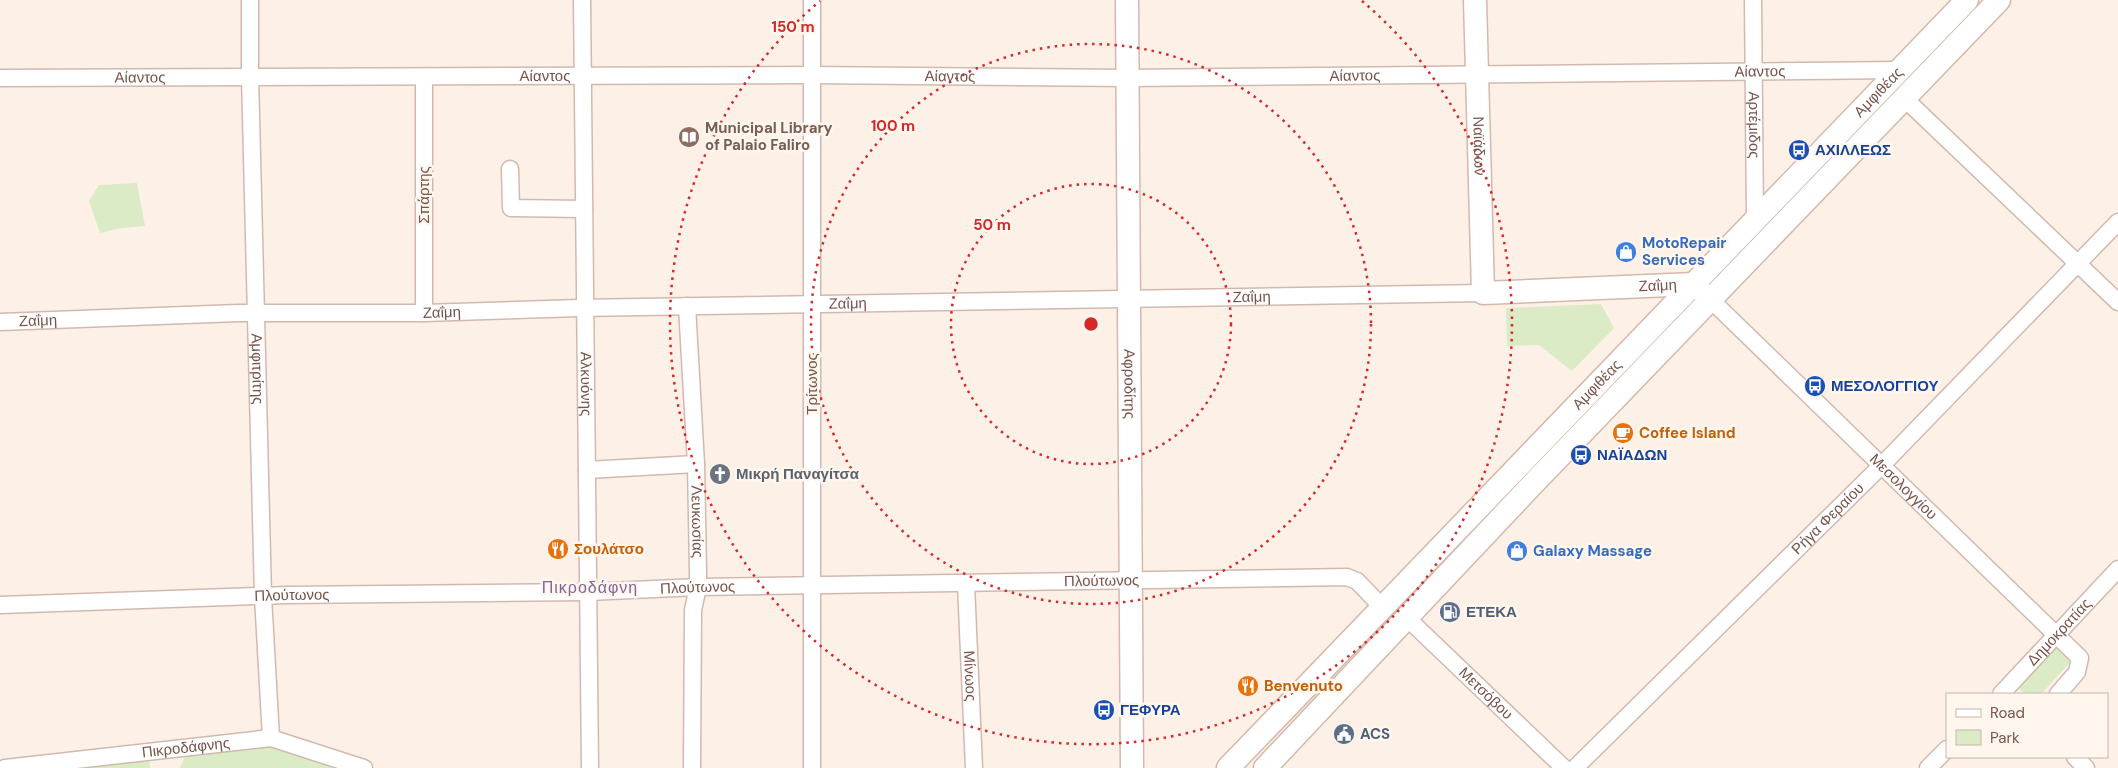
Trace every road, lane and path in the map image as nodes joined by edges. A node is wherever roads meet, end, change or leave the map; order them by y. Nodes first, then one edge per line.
1 (250, 0) edge
2 (582, 0) edge
3 (812, 0) edge
4 (1127, 0) edge
5 (1475, 0) edge
6 (1753, 0) edge
7 (1967, 0) edge
8 (1999, 0) edge
9 (1900, 70) junction
10 (1754, 72) junction
11 (1477, 73) junction
12 (812, 74) junction
13 (250, 76) junction
14 (583, 76) junction
15 (424, 77) junction
16 (0, 78) edge
17 (1128, 78) junction
18 (1904, 98) junction
19 (510, 169) dead end
20 (584, 209) junction
21 (1754, 221) junction
22 (2118, 222) edge
23 (2077, 262) junction
24 (1694, 284) junction
25 (1483, 293) junction
26 (1129, 299) junction
27 (1711, 300) junction
28 (2118, 302) edge
29 (812, 304) junction
30 (687, 306) junction
31 (585, 308) junction
32 (424, 313) junction
33 (256, 314) junction
34 (0, 322) edge
35 (696, 464) junction
36 (1881, 466) junction
37 (587, 470) junction
38 (2118, 569) edge
39 (1131, 581) junction
40 (966, 584) junction
41 (812, 586) junction
42 (698, 587) junction
43 (588, 592) junction
44 (263, 596) junction
45 (0, 605) edge
46 (1383, 608) junction
47 (1407, 618) junction
48 (2057, 635) junction
49 (2006, 693) edge
50 (2059, 693) edge
51 (271, 738) junction
52 (1946, 750) edge
53 (2076, 758) edge
54 (5, 768) edge
55 (364, 768) edge
56 (590, 768) edge
57 (692, 768) edge
58 (812, 768) edge
59 (974, 768) edge
60 (1132, 768) edge
61 (1228, 768) edge
62 (1265, 768) edge
63 (1564, 768) edge
64 (1575, 768) edge
65 (1928, 768) edge
66 (2086, 768) edge

1 - 13 street, Αμφιτρίτης
2 - 14 street, Αλκυόνης
3 - 12 street, Τρίτωνος
4 - 17 main road, Αφροδίτης
5 - 11 main road, Ναϊάδων
6 - 10 street, Αρτέμιδος
7 - 9 main road, Αμφιθέας
8 - 18 main road, Αμφιθέας
9 - 10 street, Αίαντος
9 - 21 main road, Αμφιθέας
10 - 11 street, Αίαντος
10 - 21 street, Αρτέμιδος
11 - 17 street, Αίαντος
11 - 25 main road, Ναϊάδων
12 - 14 street, Αίαντος
12 - 17 street, Αίαντος
12 - 29 street, Τρίτωνος
13 - 15 street, Αίαντος
13 - 16 street, Αίαντος
13 - 33 street, Αμφιτρίτης
14 - 15 street, Αίαντος
14 - 20 street, Αλκυόνης
15 - 32 street, Σπάρτης
17 - 26 main road, Αφροδίτης
18 - 23 street
18 - 27 main road, Αμφιθέας
19 - 20 street
20 - 31 street, Αλκυόνης
21 - 24 main road, Αμφιθέας
22 - 23 street, Ρήγα Φεραίου
23 - 28 street
23 - 36 street, Ρήγα Φεραίου
24 - 25 main road, Ζαΐμη
24 - 27 main road, Μεσολογγίου
24 - 46 main road, Αμφιθέας
25 - 26 street, Ζαΐμη
26 - 29 street, Ζαΐμη
26 - 39 main road, Αφροδίτης
27 - 36 street, Μεσολογγίου
27 - 47 main road, Αμφιθέας
29 - 30 street, Ζαΐμη
29 - 41 street, Τρίτωνος
30 - 31 street, Ζαΐμη
30 - 35 street, Λευκωσίας
31 - 32 street, Ζαΐμη
31 - 37 street, Αλκυόνης
32 - 33 street, Ζαΐμη
33 - 34 street, Ζαΐμη
33 - 44 street, Αμφιτρίτης
35 - 37 street
35 - 42 street, Λευκωσίας
36 - 48 street, Μεσολογγίου
36 - 64 street, Ρήγα Φεραίου
37 - 43 street, Αλκυόνης
38 - 48 street, Δημοκρατίας
39 - 40 street, Πλούτωνος
39 - 46 street, Πλούτωνος
39 - 60 main road, Αφροδίτης
40 - 41 street, Πλούτωνος
40 - 59 street, Μίνωος
41 - 42 street, Πλούτωνος
41 - 58 street, Τρίτωνος
42 - 43 street, Πλούτωνος
42 - 57 street, Λευκωσίας
43 - 44 street, Πλούτωνος
43 - 56 street, Αλκυόνης
44 - 45 street, Πλούτωνος
44 - 51 street, Αμφιτρίτης
46 - 61 main road, Αμφιθέας
47 - 62 main road, Αμφιθέας
47 - 63 street, Μετσόβου
48 - 49 street, Δημοκρατίας
48 - 50 street, Μεσολογγίου
51 - 54 street, Πικροδάφνης
51 - 55 street, Πικροδάφνης
52 - 65 street
53 - 66 street

